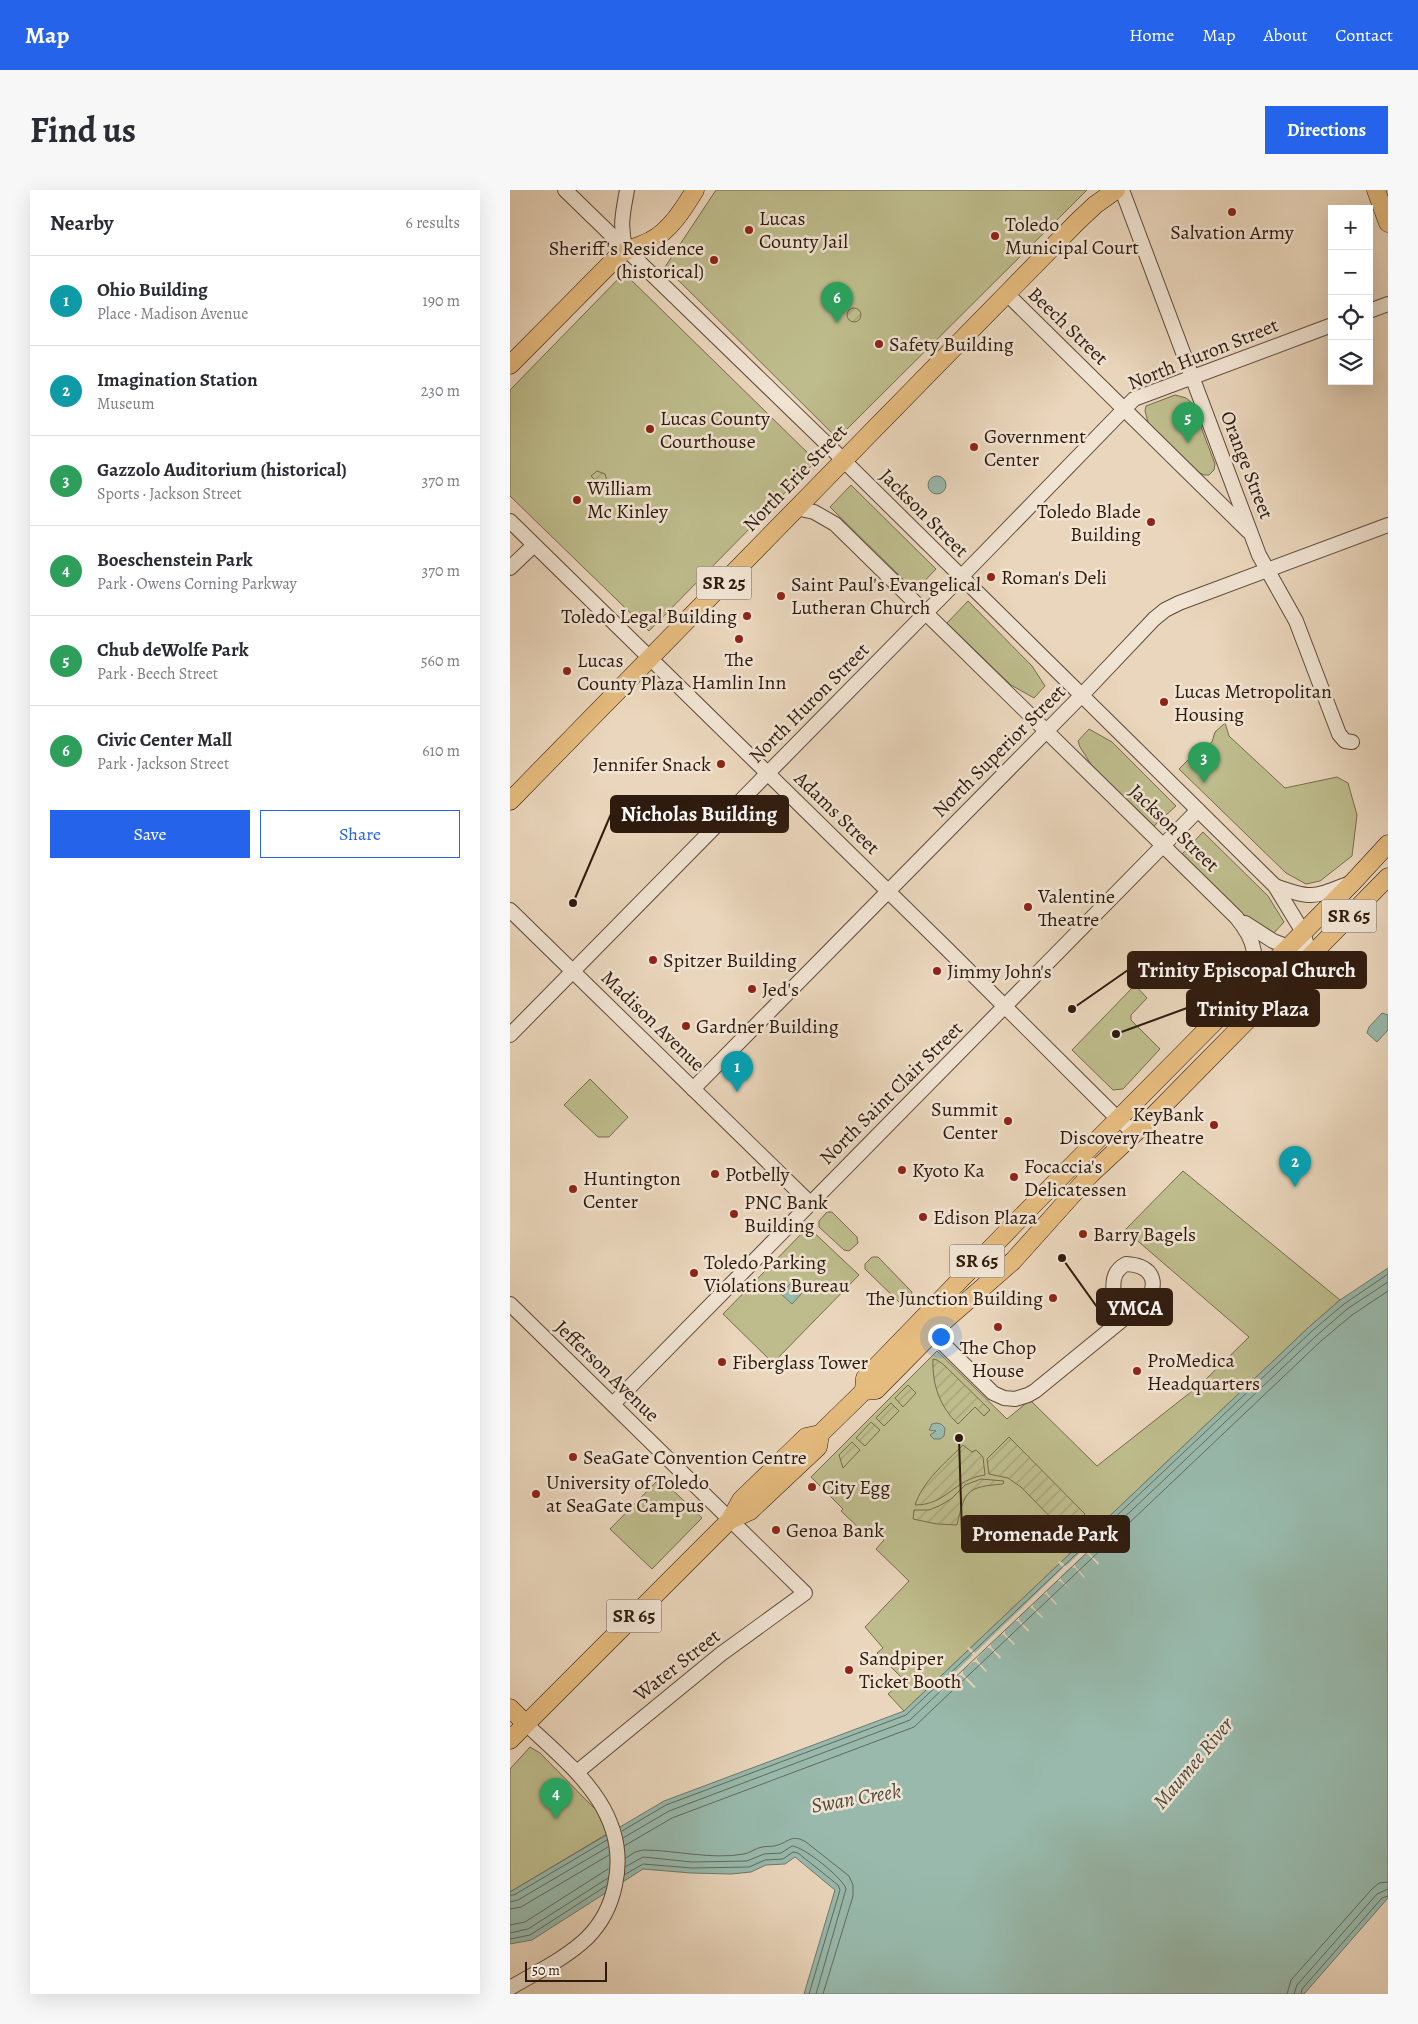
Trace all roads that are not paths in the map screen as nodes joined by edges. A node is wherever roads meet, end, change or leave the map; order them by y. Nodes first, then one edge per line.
1 (565, 190) edge
2 (627, 190) edge
3 (695, 190) edge
4 (1116, 190) edge
5 (1122, 190) edge
6 (1376, 190) edge
7 (1388, 223) edge
8 (626, 249) junction
9 (1006, 293) junction
10 (1388, 304) edge
11 (1373, 310) edge
12 (1328, 326) edge
13 (510, 365) edge
14 (1192, 377) junction
15 (1124, 409) junction
16 (842, 460) junction
17 (796, 508) junction
18 (510, 521) edge
19 (1388, 524) edge
20 (1252, 535) junction
21 (534, 545) junction
22 (510, 568) edge
23 (1267, 570) junction
24 (961, 577) junction
25 (926, 613) junction
26 (651, 659) junction
27 (1081, 696) junction
28 (1046, 731) junction
29 (1352, 742) dead end
30 (768, 773) junction
31 (510, 801) edge
32 (1198, 810) junction
33 (1388, 844) edge
34 (1163, 845) junction
35 (1388, 877) edge
36 (1353, 882) junction
37 (1275, 886) junction
38 (888, 891) junction
39 (510, 910) edge
40 (1236, 916) junction
41 (1302, 932) junction
42 (1288, 947) junction
43 (1310, 956) junction
44 (572, 971) junction
45 (1244, 991) junction
46 (1004, 1006) junction
47 (510, 1035) edge
48 (693, 1089) junction
49 (1118, 1119) junction
50 (1135, 1132) junction
51 (810, 1203) junction
52 (1027, 1210) junction
53 (1046, 1224) junction
54 (964, 1275) junction
55 (980, 1290) junction
56 (510, 1304) edge
57 (926, 1327) junction
58 (1109, 1331) junction
59 (613, 1404) junction
60 (730, 1520) junction
61 (805, 1593) joint
62 (510, 1708) edge
63 (526, 1724) junction
64 (510, 1740) edge
65 (577, 1772) junction
66 (510, 1988) edge

1 - 8 street, Jackson Street
2 - 8 street
3 - 8 main road
4 - 9 main road, North Erie Street / SR 25
5 - 14 street, Orange Street
6 - 7 main road
8 - 13 main road
8 - 16 street, Jackson Street
9 - 15 street, Beech Street
9 - 16 main road, North Erie Street / SR 25
10 - 11 street
12 - 14 street, North Huron Street
14 - 15 street, North Huron Street
14 - 20 street, Orange Street
15 - 20 street, Beech Street
15 - 24 street, North Huron Street
16 - 17 main road, North Erie Street / SR 25
16 - 24 street, Jackson Street
17 - 25 street, Jackson Street
17 - 26 main road, North Erie Street / SR 25
18 - 21 street, Adams Street
19 - 23 street, North Superior Street
20 - 23 street, Orange Street
21 - 22 street
21 - 26 street, Adams Street
23 - 27 street, North Superior Street
23 - 29 street, Orange Street
24 - 25 street, North Huron Street
24 - 27 street, Jackson Street
25 - 28 street, Jackson Street
25 - 30 street, North Huron Street
26 - 30 street, Adams Street
26 - 31 main road, North Erie Street / SR 25
27 - 28 street, North Superior Street
27 - 32 street, Jackson Street
28 - 34 street, Jackson Street
28 - 38 street, North Superior Street
30 - 38 street, Adams Street
30 - 44 street, North Huron Street
32 - 34 street, North Saint Clair Street
32 - 37 street, Jackson Street
33 - 36 main road, SR 65
34 - 40 street, Jackson Street
34 - 46 street, North Saint Clair Street
35 - 43 main road, SR 65
36 - 37 street, Jackson Street
36 - 41 main road, SR 65
37 - 41 street, Jackson Street
38 - 46 street, Adams Street
38 - 48 street, North Superior Street
39 - 44 street, Madison Avenue
40 - 42 street, Jackson Street
40 - 45 street, Jackson Street
41 - 42 main road, SR 65
41 - 43 street, Jackson Street
42 - 43 street, Jackson Street
42 - 45 main road, SR 65
43 - 50 main road, SR 65
44 - 47 street, North Huron Street
44 - 48 street, Madison Avenue
45 - 49 main road, SR 65
46 - 49 street, Adams Street
46 - 51 street, North Saint Clair Street
48 - 51 street, Madison Avenue
49 - 50 street, Adams Street
49 - 52 main road, SR 65
50 - 53 main road, SR 65
51 - 59 street, North Saint Clair Street
52 - 53 main road
52 - 54 main road, SR 65
53 - 55 main road, SR 65
54 - 55 main road
54 - 57 main road, SR 65
55 - 57 main road, SR 65
56 - 59 street, Jefferson Avenue
57 - 58 street
57 - 60 main road, SR 65
58 - 58 street
59 - 60 street, Jefferson Avenue
60 - 61 street, Jefferson Avenue
60 - 63 main road, SR 65
61 - 65 street, Water Street
62 - 63 main road
63 - 64 main road
63 - 65 street
65 - 66 street

